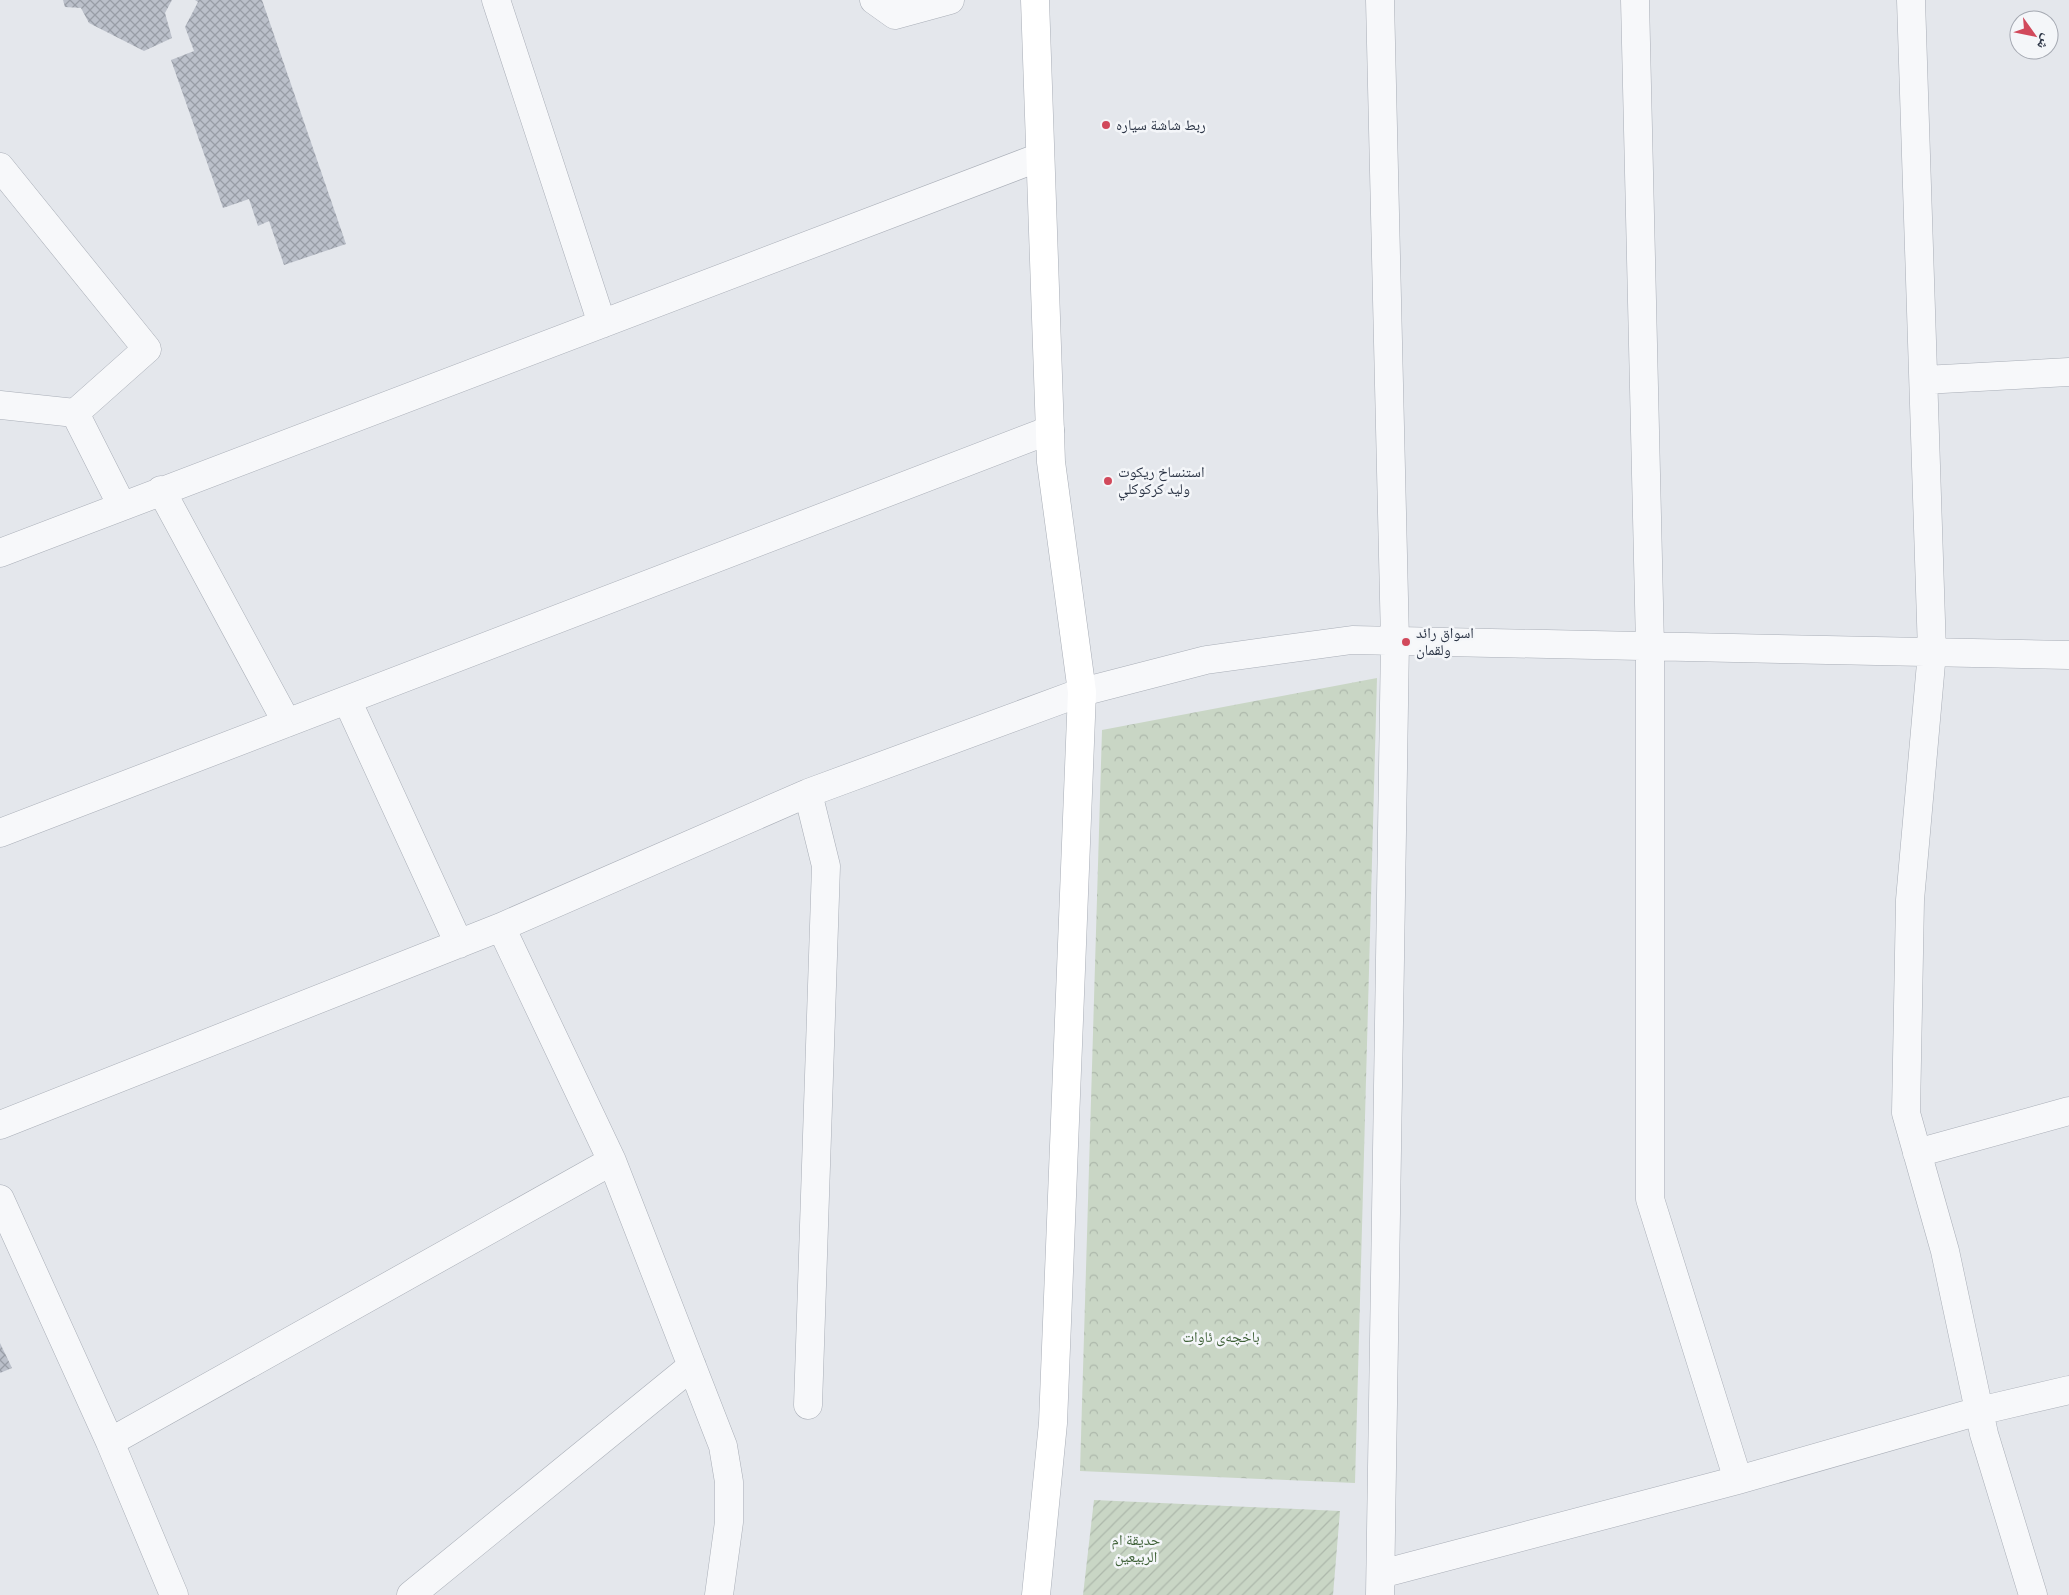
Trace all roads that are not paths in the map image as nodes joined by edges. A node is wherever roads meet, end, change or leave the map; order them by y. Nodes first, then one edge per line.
1 (496, 0) edge
2 (874, 0) edge
3 (950, 0) edge
4 (1035, 0) edge
5 (1380, 0) edge
6 (1635, 0) edge
7 (1911, 0) edge
8 (1040, 157) junction
9 (0, 167) edge
10 (602, 324) junction
11 (2069, 372) edge
12 (1924, 380) junction
13 (0, 405) edge
14 (75, 413) junction
15 (1050, 430) junction
16 (161, 490) junction
17 (122, 506) junction
18 (0, 554) edge
19 (1395, 641) junction
20 (1650, 646) junction
21 (1932, 652) junction
22 (2069, 655) edge
23 (1082, 692) junction
24 (347, 700) junction
25 (287, 723) junction
26 (808, 792) junction
27 (0, 833) edge
28 (501, 927) junction
29 (459, 944) junction
30 (2069, 1111) edge
31 (0, 1125) edge
32 (1917, 1153) junction
33 (612, 1161) junction
34 (0, 1199) edge
35 (692, 1366) junction
36 (2069, 1390) edge
37 (808, 1405) dead end
38 (1979, 1411) junction
39 (110, 1442) junction
40 (1738, 1480) junction
41 (1380, 1585) edge
42 (174, 1595) edge
43 (411, 1595) edge
44 (719, 1595) edge
45 (1036, 1595) edge
46 (2033, 1595) edge

1 - 10 street
2 - 3 street
4 - 8 main road
5 - 19 street
6 - 20 street
7 - 12 street
8 - 10 street
8 - 15 main road
9 - 14 street
10 - 16 street
11 - 12 street
12 - 21 street
13 - 14 street
14 - 17 street
15 - 23 main road
15 - 24 street
16 - 17 street
16 - 25 street
17 - 18 street
19 - 20 street
19 - 23 street
19 - 41 street
20 - 21 street
20 - 40 street
21 - 22 street
21 - 32 street
23 - 26 street
23 - 45 main road
24 - 25 street
24 - 29 street
25 - 27 street
26 - 28 street
26 - 37 street
28 - 29 street
28 - 33 street
29 - 31 street
30 - 32 street
32 - 38 street
33 - 35 street
33 - 39 street
34 - 39 street
35 - 43 street
35 - 44 street
36 - 38 street
38 - 40 street
38 - 46 street
39 - 42 street
40 - 41 street

